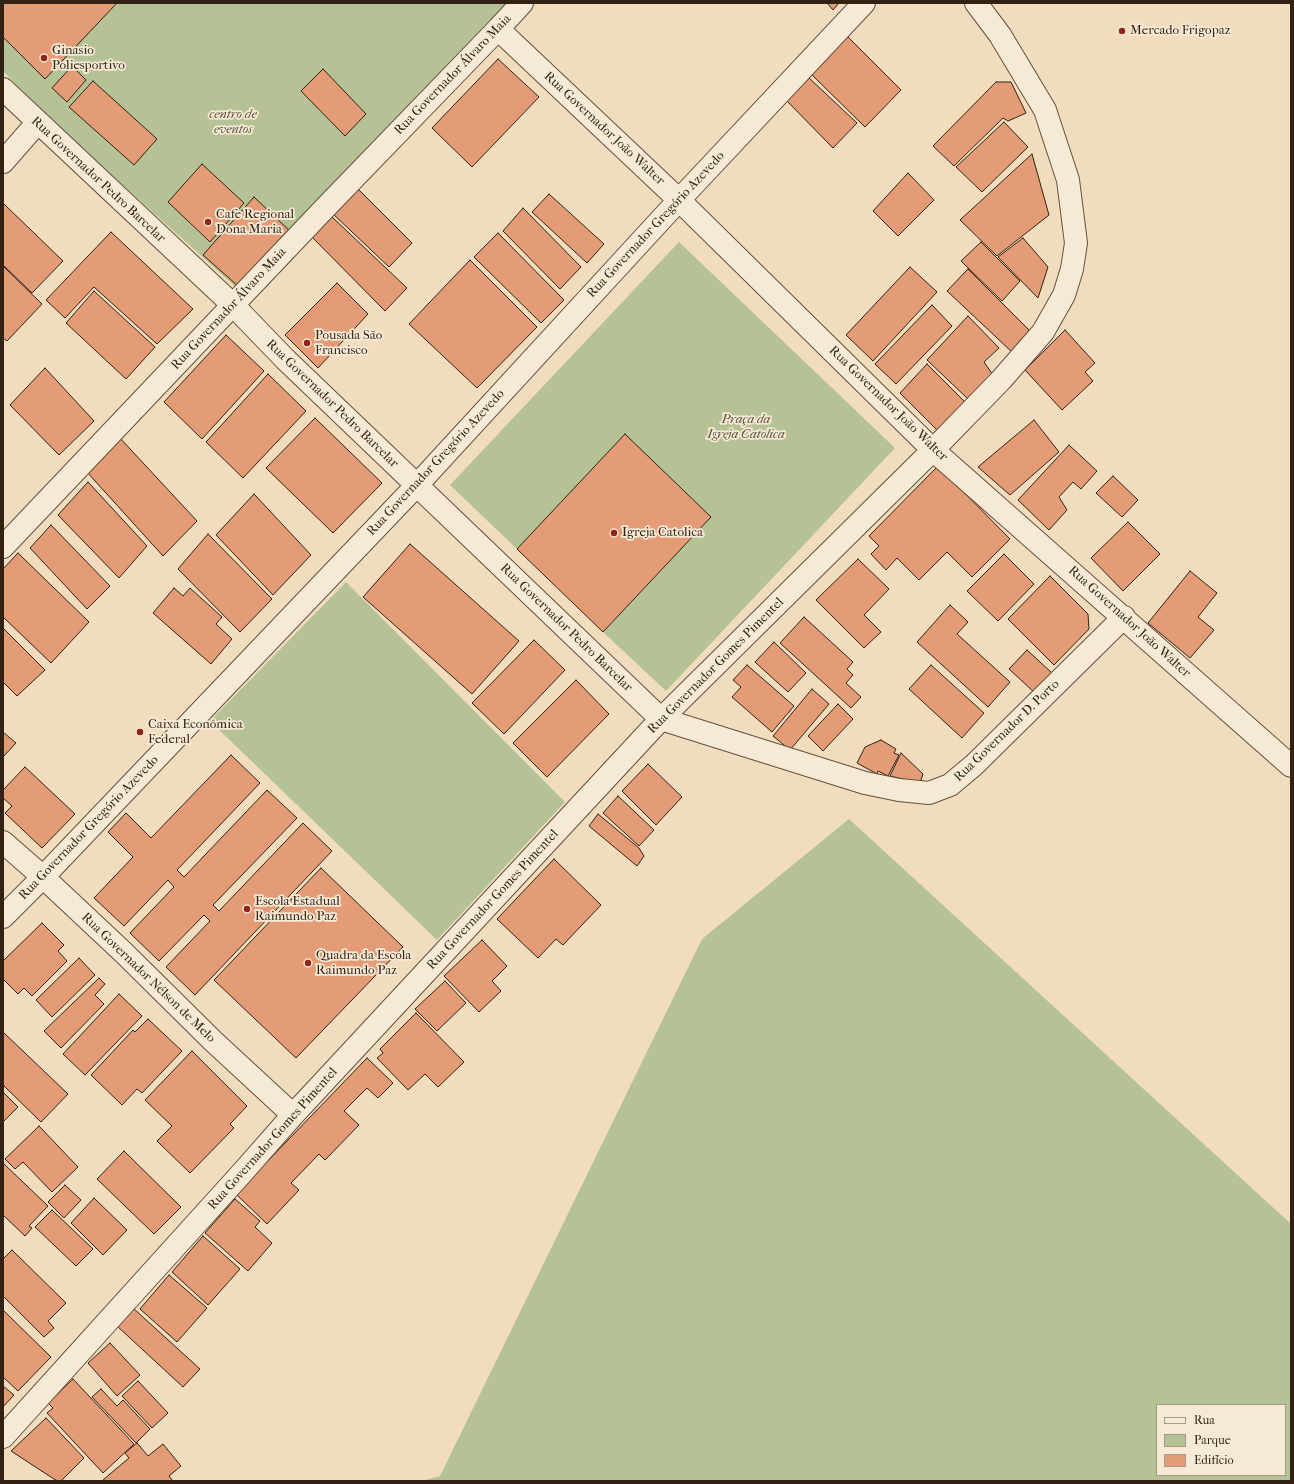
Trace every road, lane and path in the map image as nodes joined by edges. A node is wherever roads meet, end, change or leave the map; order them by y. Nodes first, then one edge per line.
1 (522, 3) edge
2 (864, 3) edge
3 (976, 3) edge
4 (498, 30) junction
5 (3, 89) edge
6 (38, 122) junction
7 (3, 162) edge
8 (679, 200) junction
9 (233, 306) junction
10 (934, 450) junction
11 (417, 486) junction
12 (3, 547) edge
13 (1124, 617) junction
14 (661, 720) junction
15 (1291, 766) edge
16 (3, 842) edge
17 (44, 877) junction
18 (3, 917) edge
19 (292, 1115) junction
20 (3, 1437) edge

1 - 4 street, Rua Governador Álvaro Maia
2 - 8 street, Rua Governador Gregório Azevedo
3 - 10 street, Rua Governador Gomes Pimentel
4 - 8 street, Rua Governador João Walter
4 - 9 street, Rua Governador Álvaro Maia
5 - 6 street, Rua Governador Pedro Barcelar
6 - 7 street
6 - 9 street, Rua Governador Pedro Barcelar
8 - 10 street, Rua Governador João Walter
8 - 11 street, Rua Governador Gregório Azevedo
9 - 11 street, Rua Governador Pedro Barcelar
9 - 12 street, Rua Governador Álvaro Maia
10 - 13 street, Rua Governador João Walter
10 - 14 street, Rua Governador Gomes Pimentel
11 - 14 street, Rua Governador Pedro Barcelar
11 - 17 street, Rua Governador Gregório Azevedo
13 - 14 street, Rua Governador D. Porto
13 - 15 street, Rua Governador João Walter
14 - 19 street, Rua Governador Gomes Pimentel
16 - 17 street, Rua Governador Nélson de Melo
17 - 18 street, Rua Governador Gregório Azevedo
17 - 19 street, Rua Governador Nélson de Melo
19 - 20 street, Rua Governador Gomes Pimentel

